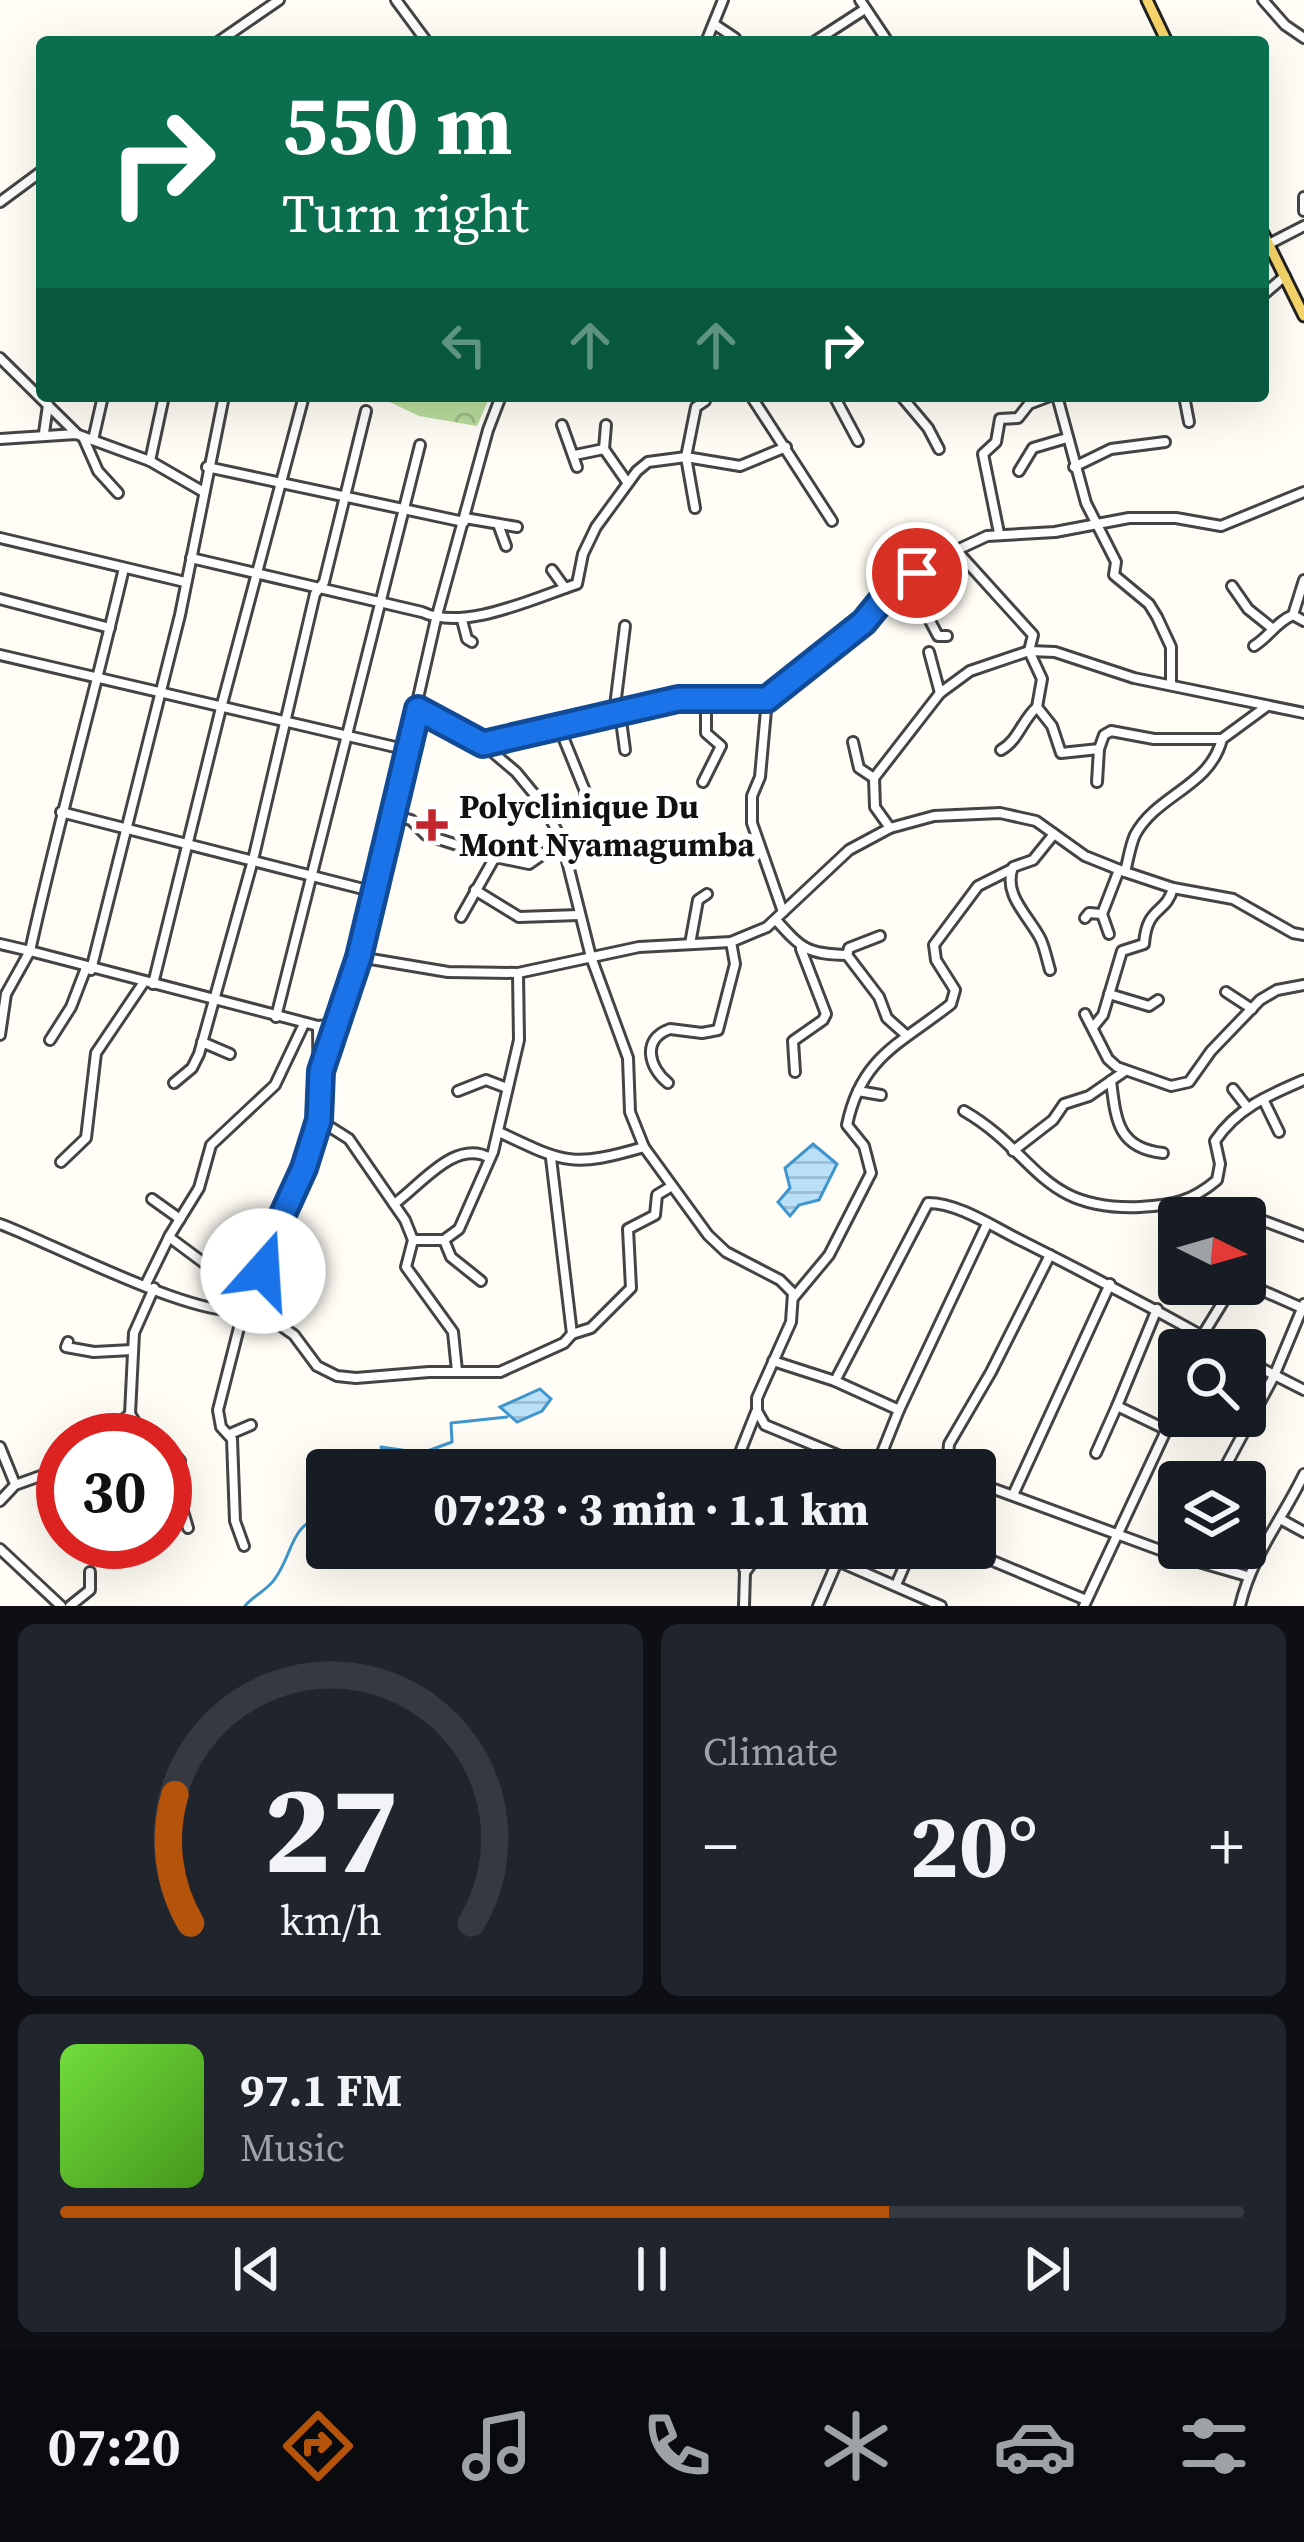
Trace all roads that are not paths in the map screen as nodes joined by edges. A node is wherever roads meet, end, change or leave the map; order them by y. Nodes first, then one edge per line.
1 (279, 0) edge
2 (396, 0) edge
3 (723, 0) edge
4 (1147, 0) edge
5 (1263, 0) edge
6 (863, 4) edge
7 (714, 24) junction
8 (227, 36) edge
9 (423, 36) edge
10 (709, 36) edge
11 (732, 36) edge
12 (822, 36) edge
13 (884, 36) edge
14 (1164, 36) edge
15 (1304, 38) edge
16 (36, 175) edge
17 (1304, 197) edge
18 (0, 202) edge
19 (1304, 211) edge
20 (1304, 226) edge
21 (1269, 244) joint
22 (1285, 276) junction
23 (1269, 290) edge
24 (1300, 300) edge
25 (1304, 316) edge
26 (0, 358) edge
27 (36, 384) edge
28 (33, 388) junction
29 (36, 391) edge
30 (102, 402) edge
31 (163, 402) edge
32 (223, 402) edge
33 (303, 402) edge
34 (499, 402) edge
35 (704, 402) edge
36 (755, 402) edge
37 (837, 402) edge
38 (906, 402) edge
39 (1035, 402) edge
40 (1056, 402) edge
41 (1185, 402) edge
42 (48, 404) joint
43 (367, 411) dead end
44 (1189, 422) dead end
45 (562, 425) dead end
46 (606, 425) dead end
47 (44, 434) junction
48 (79, 435) junction
49 (1067, 439) junction
50 (0, 440) edge
51 (93, 440) junction
52 (858, 441) dead end
53 (1165, 442) dead end
54 (420, 445) dead end
55 (786, 447) junction
56 (604, 449) junction
57 (939, 449) dead end
58 (575, 455) junction
59 (686, 458) junction
60 (150, 461) junction
61 (208, 467) junction
62 (578, 467) dead end
63 (1074, 467) junction
64 (1019, 471) dead end
65 (283, 483) junction
66 (627, 483) junction
67 (202, 491) junction
68 (1304, 492) edge
69 (118, 493) dead end
70 (345, 496) junction
71 (695, 508) dead end
72 (404, 509) junction
73 (465, 520) junction
74 (832, 521) dead end
75 (1094, 523) junction
76 (498, 524) junction
77 (517, 527) dead end
78 (999, 533) junction
79 (0, 538) edge
80 (506, 546) dead end
81 (956, 550) junction
82 (944, 556) junction
83 (191, 558) junction
84 (124, 568) junction
85 (552, 570) dead end
86 (259, 573) junction
87 (1304, 580) edge
88 (185, 582) junction
89 (1232, 586) dead end
90 (319, 588) junction
91 (565, 588) junction
92 (0, 599) edge
93 (380, 603) junction
94 (1293, 615) junction
95 (436, 619) junction
96 (462, 620) junction
97 (1304, 621) edge
98 (625, 626) dead end
99 (110, 628) junction
100 (1273, 629) junction
101 (947, 636) dead end
102 (472, 642) dead end
103 (1254, 646) dead end
104 (1030, 651) junction
105 (929, 652) dead end
106 (0, 655) edge
107 (100, 678) junction
108 (1171, 684) junction
109 (159, 691) junction
110 (940, 693) junction
111 (706, 699) junction
112 (767, 699) junction
113 (1269, 706) junction
114 (1037, 707) junction
115 (221, 708) junction
116 (418, 709) junction
117 (617, 713) junction
118 (1304, 713) edge
119 (284, 723) junction
120 (559, 727) junction
121 (347, 736) junction
122 (1222, 739) junction
123 (853, 742) dead end
124 (483, 744) junction
125 (1099, 748) junction
126 (625, 750) dead end
127 (1001, 750) dead end
128 (408, 751) junction
129 (874, 778) junction
130 (703, 782) dead end
131 (1097, 782) dead end
132 (579, 804) dead end
133 (61, 812) junction
134 (393, 815) junction
135 (126, 828) junction
136 (890, 828) junction
137 (1054, 834) junction
138 (562, 841) junction
139 (186, 846) junction
140 (495, 856) junction
141 (253, 860) junction
142 (1010, 870) junction
143 (1122, 871) junction
144 (314, 877) junction
145 (1173, 888) junction
146 (475, 890) junction
147 (375, 892) junction
148 (707, 894) dead end
149 (1102, 914) junction
150 (578, 915) junction
151 (461, 917) dead end
152 (780, 917) junction
153 (1085, 918) dead end
154 (1109, 934) dead end
155 (1304, 935) edge
156 (880, 936) dead end
157 (731, 942) junction
158 (0, 944) edge
159 (690, 944) junction
160 (800, 947) junction
161 (29, 952) junction
162 (847, 955) junction
163 (359, 957) junction
164 (591, 957) junction
165 (88, 969) junction
166 (1050, 970) dead end
167 (518, 974) junction
168 (149, 984) junction
169 (1304, 985) edge
170 (1226, 992) dead end
171 (1109, 994) junction
172 (213, 1000) junction
173 (1158, 1000) dead end
174 (1252, 1009) junction
175 (1084, 1014) dead end
176 (276, 1017) junction
177 (304, 1024) junction
178 (338, 1024) junction
179 (318, 1027) junction
180 (1093, 1027) junction
181 (905, 1034) junction
182 (0, 1035) edge
183 (50, 1040) dead end
184 (202, 1042) junction
185 (650, 1052) junction
186 (230, 1054) dead end
187 (628, 1058) junction
188 (1125, 1071) junction
189 (794, 1072) dead end
190 (320, 1076) junction
191 (1304, 1080) edge
192 (1111, 1081) junction
193 (668, 1083) dead end
194 (174, 1084) dead end
195 (507, 1088) junction
196 (1233, 1089) dead end
197 (458, 1091) dead end
198 (858, 1091) junction
199 (881, 1095) dead end
200 (1263, 1099) junction
201 (1246, 1107) junction
202 (964, 1111) dead end
203 (319, 1120) junction
204 (499, 1132) junction
205 (1279, 1132) dead end
206 (644, 1147) junction
207 (1013, 1150) junction
208 (1163, 1153) dead end
209 (550, 1157) junction
210 (490, 1158) junction
211 (61, 1162) dead end
212 (672, 1186) junction
213 (152, 1199) dead end
214 (394, 1204) junction
215 (179, 1219) junction
216 (1266, 1222) edge
217 (0, 1224) edge
218 (987, 1224) junction
219 (1304, 1236) edge
220 (169, 1237) junction
221 (413, 1240) junction
222 (443, 1240) junction
223 (1049, 1255) junction
224 (214, 1265) dead end
225 (481, 1281) dead end
226 (1110, 1283) junction
227 (150, 1287) junction
228 (1266, 1291) edge
229 (794, 1297) junction
230 (254, 1306) junction
231 (1303, 1306) edge
232 (1157, 1309) junction
233 (242, 1312) junction
234 (1190, 1329) edge
235 (572, 1334) junction
236 (68, 1342) dead end
237 (132, 1350) junction
238 (772, 1361) junction
239 (457, 1371) junction
240 (1266, 1372) edge
241 (1274, 1376) junction
242 (835, 1381) junction
243 (1304, 1390) edge
244 (1117, 1406) junction
245 (757, 1411) junction
246 (899, 1411) junction
247 (130, 1413) edge
248 (251, 1425) dead end
249 (1158, 1426) edge
250 (228, 1435) junction
251 (1164, 1437) edge
252 (0, 1447) edge
253 (818, 1448) edge
254 (742, 1449) edge
255 (883, 1449) edge
256 (949, 1449) edge
257 (1096, 1453) dead end
258 (1228, 1461) edge
259 (1304, 1474) edge
260 (36, 1478) edge
261 (15, 1485) junction
262 (996, 1489) edge
263 (1013, 1495) junction
264 (0, 1501) edge
265 (1282, 1520) junction
266 (1304, 1532) edge
267 (1118, 1534) junction
268 (244, 1546) dead end
269 (0, 1549) edge
270 (996, 1563) edge
271 (744, 1569) edge
272 (747, 1569) edge
273 (833, 1569) edge
274 (858, 1569) edge
275 (903, 1569) edge
276 (90, 1572) dead end
277 (745, 1572) junction
278 (1247, 1576) junction
279 (896, 1585) junction
280 (1085, 1603) edge
281 (61, 1606) edge
282 (70, 1606) edge
283 (744, 1606) edge
284 (818, 1606) edge
285 (941, 1606) edge
286 (1240, 1606) edge

1 - 8 street
2 - 9 street
3 - 7 street
4 - 14 main road
5 - 15 street
6 - 12 street
6 - 13 street
7 - 10 street
7 - 11 street
16 - 18 street
17 - 19 street
20 - 21 street
21 - 22 main road
22 - 23 street
22 - 24 main road
24 - 25 main road
26 - 28 street
27 - 28 street
28 - 29 street
30 - 51 street
31 - 60 street
32 - 61 street
33 - 65 street
34 - 73 street
35 - 59 street
36 - 55 street
37 - 52 street
38 - 57 street
39 - 78 street
40 - 49 street
41 - 44 street
42 - 47 street
42 - 48 street
43 - 70 street
45 - 58 street
46 - 56 street
47 - 48 street
47 - 50 street
48 - 51 street
48 - 69 street
49 - 63 street
49 - 64 street
51 - 60 street
53 - 63 street
54 - 72 street
55 - 59 street
55 - 74 street
56 - 58 street
56 - 66 street
58 - 62 street
59 - 66 street
59 - 71 street
60 - 67 street
61 - 65 street
61 - 67 street
63 - 75 street
65 - 70 street
65 - 86 street
66 - 91 street
67 - 83 street
68 - 75 street
70 - 72 street
70 - 90 street
72 - 73 street
72 - 93 street
73 - 76 street
73 - 95 street
75 - 78 street
75 - 108 street
76 - 77 street
76 - 80 street
78 - 81 street
79 - 84 street
81 - 82 street
81 - 104 street
82 - 101 street
82 - 112 street
83 - 86 street
83 - 88 street
84 - 88 street
84 - 99 street
85 - 91 street
86 - 90 street
86 - 115 street
87 - 94 street
88 - 109 street
89 - 100 street
90 - 93 street
90 - 119 street
91 - 96 street
92 - 99 street
93 - 95 street
93 - 121 street
94 - 97 street
94 - 100 street
95 - 96 street
95 - 116 street
96 - 102 street
98 - 117 street
99 - 107 street
100 - 103 street
104 - 108 street
104 - 110 street
104 - 114 street
105 - 110 street
106 - 107 street
107 - 109 street
107 - 133 street
108 - 113 street
109 - 115 street
109 - 135 street
110 - 129 street
111 - 112 street
111 - 117 street
111 - 130 street
112 - 152 street
113 - 118 street
113 - 122 street
114 - 125 street
114 - 127 street
115 - 119 street
115 - 139 street
116 - 124 street
116 - 128 street
117 - 120 street
117 - 126 street
119 - 121 street
119 - 141 street
120 - 124 street
120 - 132 street
121 - 128 street
121 - 144 street
122 - 125 street
122 - 143 street
123 - 129 street
124 - 138 street
125 - 131 street
128 - 134 street
129 - 136 street
133 - 135 street
133 - 161 street
134 - 140 street
134 - 147 street
135 - 139 street
135 - 165 street
136 - 137 street
136 - 152 street
137 - 142 street
137 - 143 street
138 - 140 street
138 - 150 street
139 - 141 street
139 - 168 street
140 - 146 street
141 - 144 street
141 - 172 street
142 - 166 street
142 - 181 street
143 - 145 street
143 - 149 street
144 - 147 street
144 - 176 street
145 - 155 street
145 - 171 street
146 - 150 street
146 - 151 street
147 - 163 street
148 - 159 street
149 - 153 street
149 - 154 street
150 - 164 street
152 - 157 street
152 - 160 street
156 - 162 street
157 - 159 street
157 - 185 street
158 - 161 street
159 - 164 street
160 - 162 street
160 - 189 street
161 - 165 street
161 - 182 street
162 - 181 street
163 - 167 street
163 - 178 street
164 - 167 street
164 - 187 street
165 - 168 street
165 - 183 street
167 - 195 street
168 - 172 street
168 - 211 street
169 - 174 street
170 - 174 street
171 - 173 street
171 - 180 street
172 - 176 street
172 - 184 street
174 - 188 street
175 - 180 street
176 - 177 street
177 - 179 street
177 - 215 street
178 - 179 street
178 - 190 street
179 - 190 street
180 - 188 street
181 - 198 street
184 - 186 street
184 - 194 street
185 - 187 street
185 - 193 street
187 - 206 street
188 - 192 street
190 - 203 street
191 - 200 street
192 - 207 street
192 - 208 street
195 - 197 street
195 - 204 street
196 - 201 street
198 - 199 street
198 - 229 street
200 - 201 street
200 - 205 street
201 - 207 street
202 - 207 street
203 - 214 street
203 - 230 street
204 - 209 street
204 - 210 street
206 - 209 street
206 - 212 street
209 - 235 street
210 - 214 street
210 - 222 street
212 - 229 street
212 - 235 street
213 - 215 street
214 - 221 street
215 - 220 street
216 - 219 street
217 - 227 street
218 - 223 street
218 - 242 street
218 - 246 street
220 - 224 street
220 - 227 street
221 - 222 street
221 - 239 street
222 - 225 street
223 - 226 street
223 - 256 street
226 - 232 street
226 - 263 street
227 - 233 street
227 - 237 street
228 - 231 street
229 - 238 street
230 - 233 street
230 - 239 street
231 - 241 street
232 - 234 street
232 - 244 street
233 - 250 street
235 - 239 street
236 - 237 street
237 - 247 street
238 - 242 street
238 - 245 street
240 - 241 street
241 - 243 street
241 - 258 street
242 - 246 street
244 - 249 street
244 - 257 street
245 - 253 street
245 - 254 street
246 - 255 street
248 - 250 street
250 - 268 street
251 - 267 street
252 - 261 street
259 - 265 street
260 - 261 street
261 - 264 street
262 - 263 street
263 - 267 street
265 - 266 street
265 - 278 street
267 - 278 street
267 - 280 street
269 - 281 street
270 - 280 street
271 - 277 street
272 - 277 street
273 - 284 street
274 - 279 street
275 - 279 street
276 - 282 street
277 - 283 street
278 - 286 street
279 - 285 street

